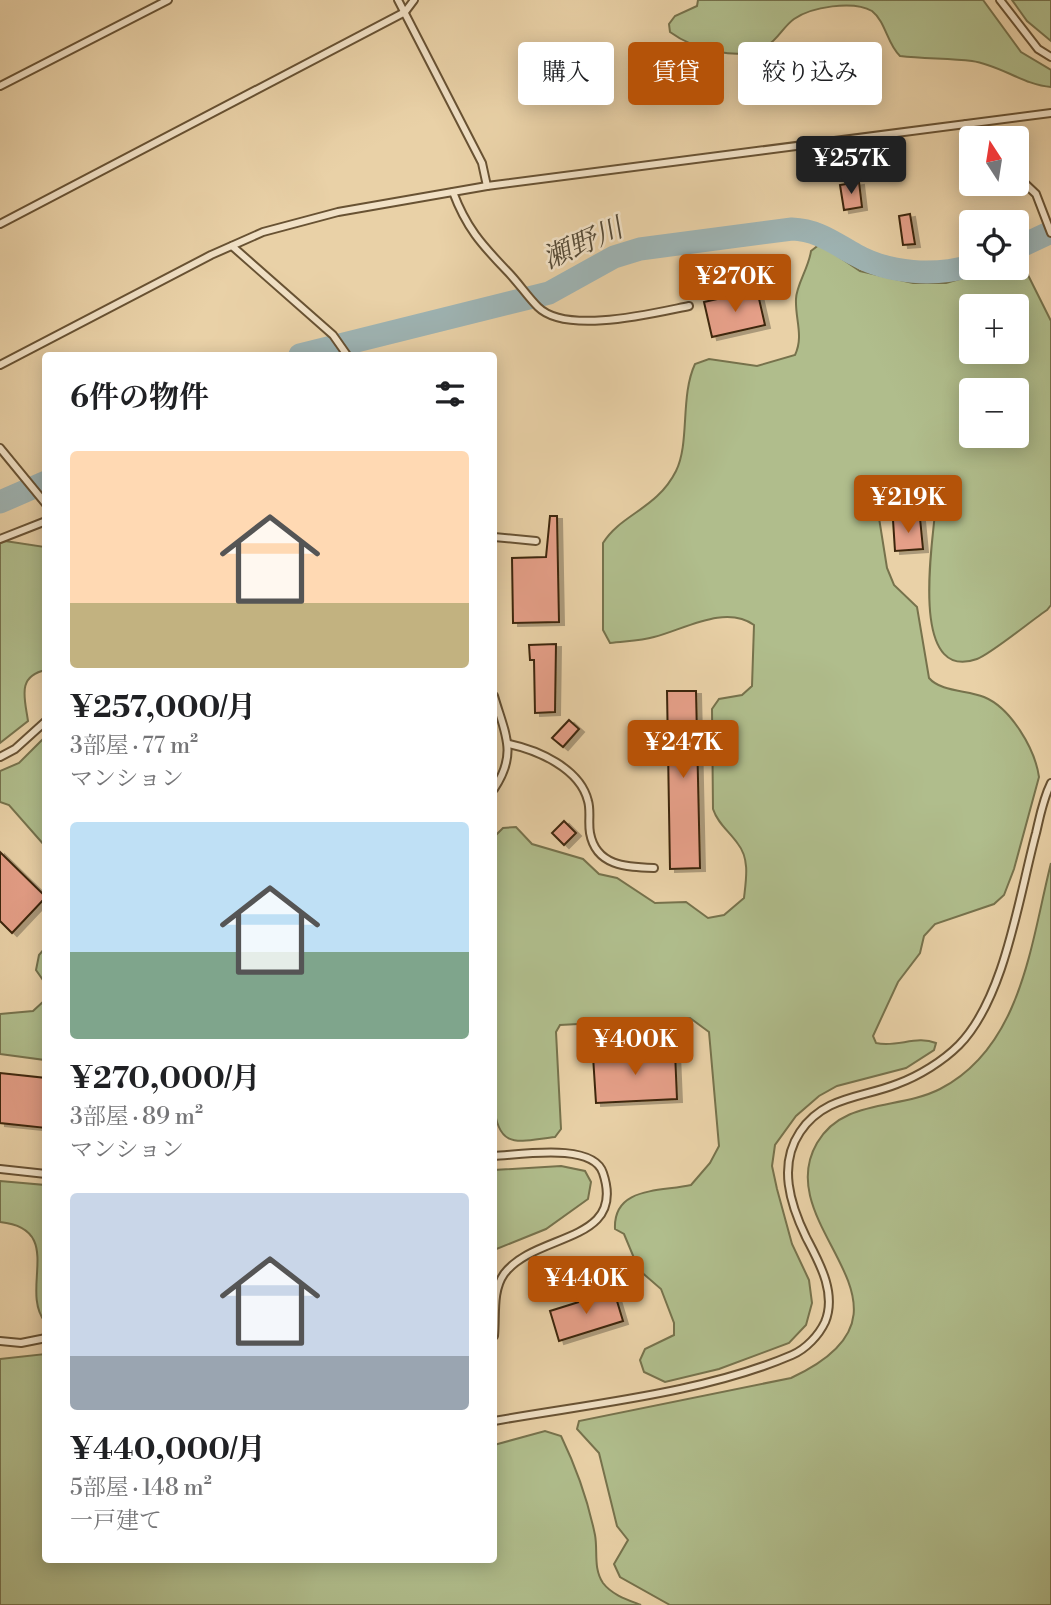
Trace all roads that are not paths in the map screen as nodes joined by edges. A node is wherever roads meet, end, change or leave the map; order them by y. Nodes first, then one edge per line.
1 (168, 0) edge
2 (398, 0) edge
3 (414, 0) edge
4 (1000, 0) edge
5 (405, 12) junction
6 (1051, 57) edge
7 (0, 86) edge
8 (1051, 113) edge
9 (966, 124) joint
10 (487, 186) junction
11 (1029, 187) edge
12 (453, 192) junction
13 (0, 223) edge
14 (1051, 233) edge
15 (232, 246) junction
16 (689, 306) dead end
17 (345, 352) edge
18 (0, 365) edge
19 (0, 448) edge
20 (42, 499) edge
21 (42, 523) edge
22 (497, 537) edge
23 (0, 539) edge
24 (536, 541) dead end
25 (497, 706) edge
26 (42, 725) edge
27 (509, 744) junction
28 (0, 757) edge
29 (497, 783) edge
30 (1051, 783) edge
31 (654, 868) dead end
32 (497, 1156) edge
33 (0, 1169) edge
34 (42, 1174) edge
35 (497, 1292) edge
36 (42, 1339) edge
37 (0, 1341) edge
38 (497, 1420) edge

1 - 7 lane
2 - 5 lane
3 - 5 lane
4 - 6 lane
5 - 10 lane
5 - 13 lane
8 - 9 lane
9 - 10 lane
10 - 12 lane
11 - 14 lane
12 - 15 lane
12 - 16 lane
15 - 17 lane
15 - 18 lane
19 - 20 lane
21 - 23 lane
22 - 24 lane
25 - 27 lane
26 - 28 lane
27 - 29 lane
27 - 31 lane
30 - 38 lane
32 - 35 lane
33 - 34 lane
36 - 37 lane

